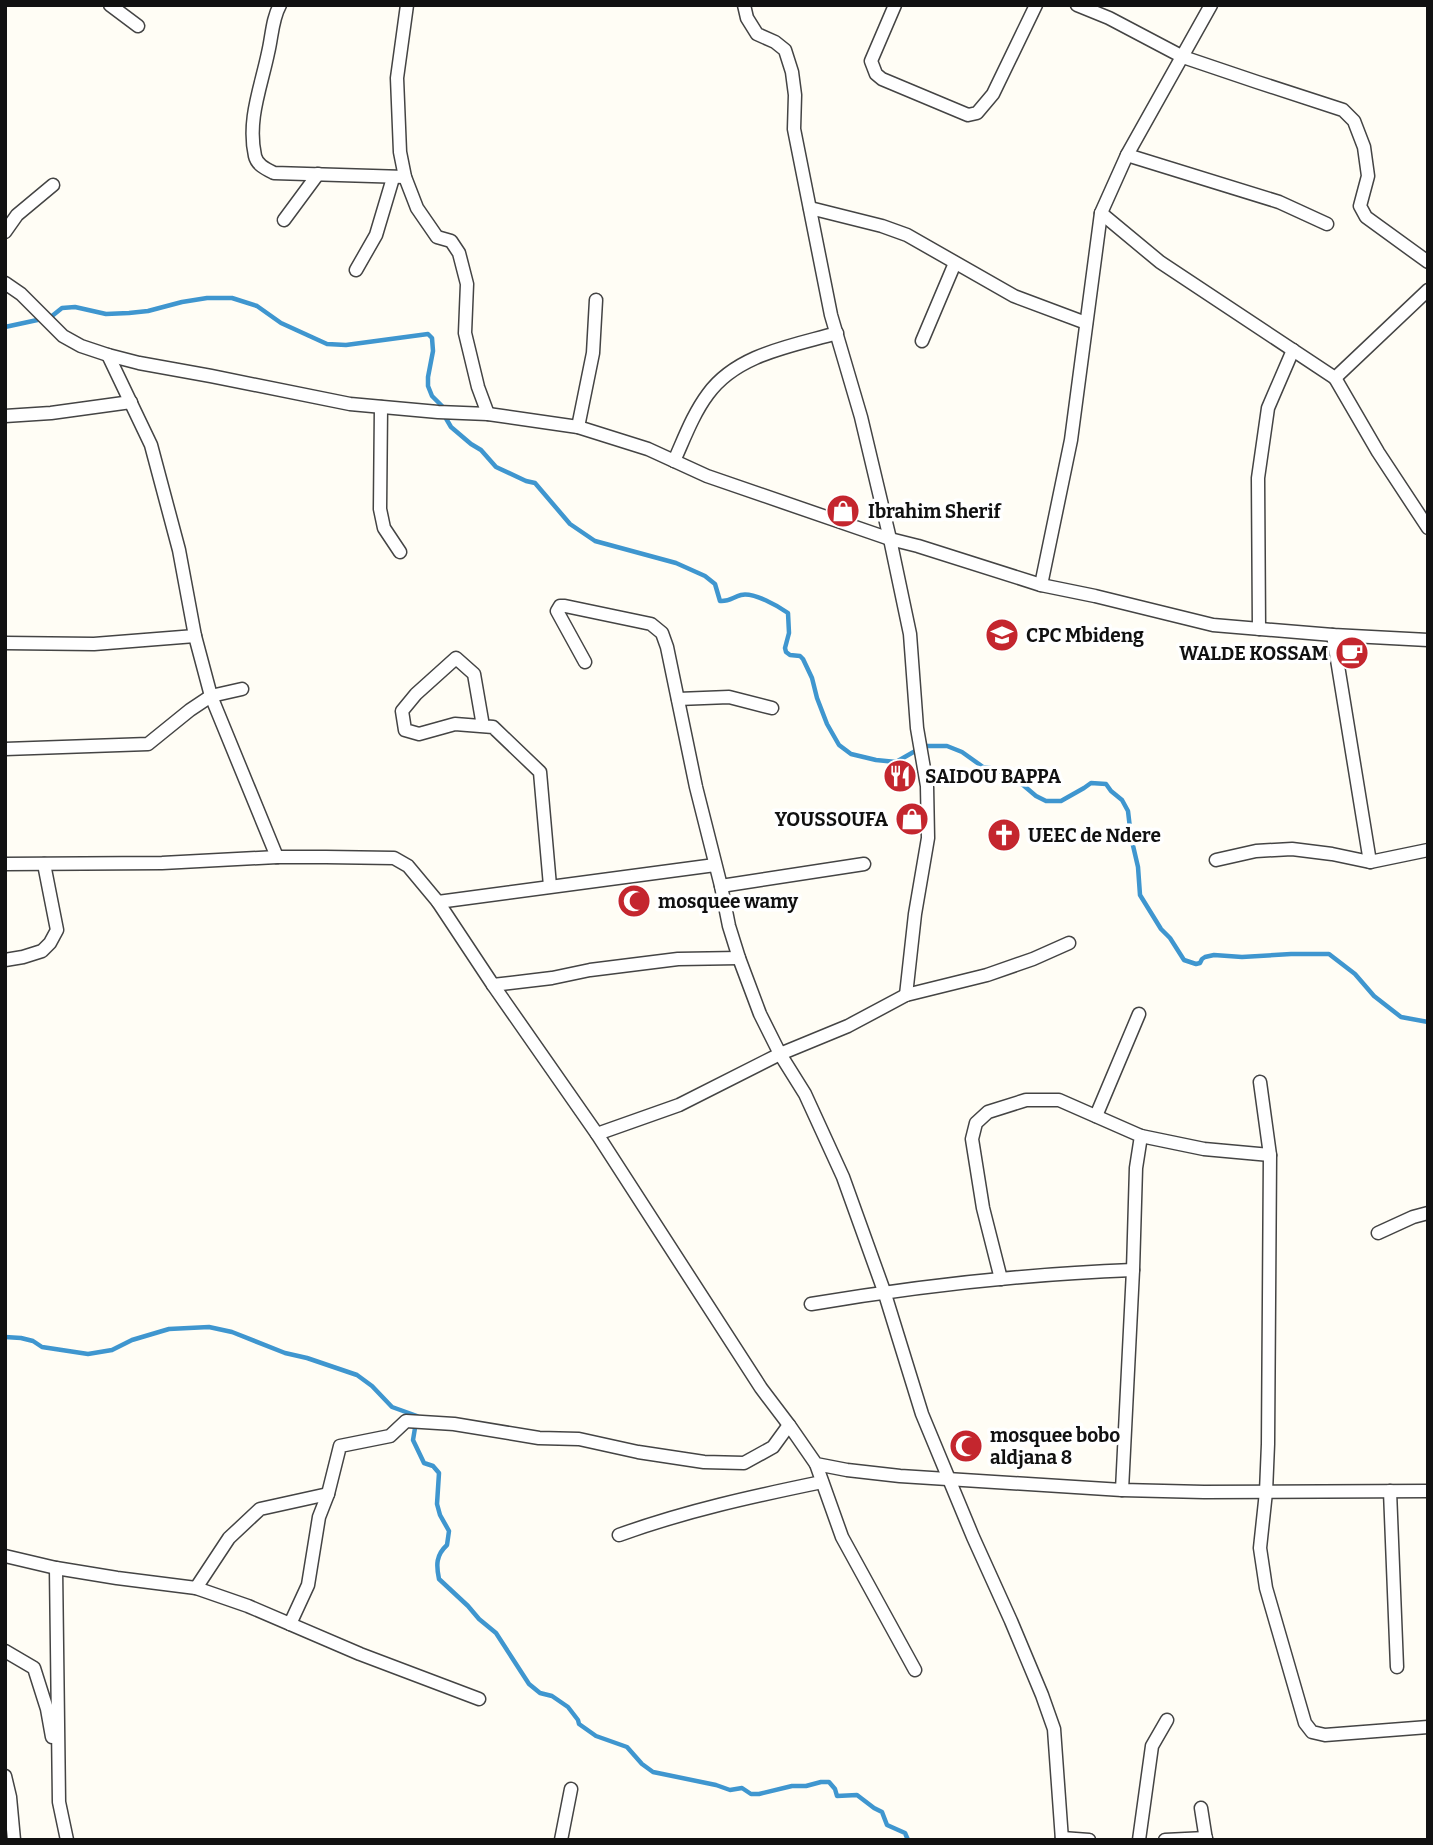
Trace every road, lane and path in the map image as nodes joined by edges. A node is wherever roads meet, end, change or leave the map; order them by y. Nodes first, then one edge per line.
1 (110, 5) edge
2 (280, 5) edge
3 (407, 5) edge
4 (895, 5) edge
5 (1036, 5) edge
6 (1077, 5) edge
7 (1211, 5) edge
8 (747, 9) edge
9 (138, 26) dead end
10 (1183, 57) junction
11 (1127, 155) junction
12 (318, 174) junction
13 (399, 177) junction
14 (52, 185) dead end
15 (810, 208) junction
16 (1101, 213) junction
17 (284, 220) dead end
18 (1327, 224) dead end
19 (5, 232) edge
20 (1428, 262) edge
21 (955, 263) junction
22 (356, 270) dead end
23 (5, 283) edge
24 (1428, 290) edge
25 (596, 299) dead end
26 (1086, 323) junction
27 (837, 333) junction
28 (922, 341) dead end
29 (1293, 350) junction
30 (108, 355) junction
31 (1335, 378) junction
32 (131, 402) junction
33 (381, 407) junction
34 (488, 414) junction
35 (5, 416) edge
36 (578, 427) junction
37 (674, 461) junction
38 (1428, 528) edge
39 (890, 539) junction
40 (400, 552) dead end
41 (1041, 585) junction
42 (1259, 629) junction
43 (1333, 635) junction
44 (195, 636) junction
45 (1428, 640) edge
46 (5, 643) edge
47 (585, 662) dead end
48 (242, 689) dead end
49 (211, 696) junction
50 (678, 699) junction
51 (772, 708) dead end
52 (483, 726) junction
53 (5, 748) edge
54 (1428, 850) edge
55 (277, 857) junction
56 (1216, 860) dead end
57 (1370, 862) junction
58 (5, 864) edge
59 (44, 864) junction
60 (864, 864) dead end
61 (716, 866) junction
62 (721, 886) junction
63 (550, 887) junction
64 (438, 902) junction
65 (1069, 943) dead end
66 (739, 958) junction
67 (5, 960) edge
68 (494, 985) junction
69 (906, 995) junction
70 (1139, 1014) dead end
71 (780, 1054) junction
72 (1260, 1082) dead end
73 (1096, 1116) junction
74 (597, 1133) junction
75 (1140, 1136) junction
76 (1270, 1155) junction
77 (1428, 1213) edge
78 (1378, 1233) dead end
79 (1133, 1270) junction
80 (1001, 1279) junction
81 (884, 1291) junction
82 (811, 1304) dead end
83 (789, 1425) junction
84 (816, 1464) junction
85 (948, 1479) junction
86 (822, 1482) junction
87 (1122, 1490) junction
88 (1390, 1491) junction
89 (1428, 1491) edge
90 (1266, 1492) junction
91 (328, 1494) junction
92 (619, 1535) dead end
93 (5, 1556) edge
94 (56, 1568) junction
95 (196, 1588) junction
96 (290, 1624) junction
97 (5, 1651) edge
98 (1397, 1667) dead end
99 (915, 1670) dead end
100 (479, 1699) dead end
101 (1167, 1720) dead end
102 (1428, 1727) edge
103 (58, 1767) junction
104 (5, 1776) edge
105 (571, 1789) dead end
106 (1201, 1808) dead end
107 (1062, 1839) edge
108 (1206, 1839) edge
109 (13, 1840) edge
110 (67, 1840) edge
111 (561, 1840) edge
112 (1089, 1840) edge
113 (1139, 1840) edge
114 (1165, 1840) edge

1 - 9 street
2 - 12 street
3 - 13 street
4 - 5 street
6 - 10 street
7 - 10 street
8 - 15 street
10 - 11 street
10 - 20 street
11 - 16 street
11 - 18 street
12 - 13 street
12 - 17 street
13 - 22 street
13 - 34 street
14 - 19 street
15 - 21 street
15 - 27 street
16 - 26 street
16 - 29 street
21 - 26 street
21 - 28 street
23 - 30 street
24 - 31 street
25 - 36 street
26 - 41 street
27 - 37 street
27 - 39 street
29 - 31 street
29 - 42 street
30 - 32 street
30 - 33 street
31 - 38 street
32 - 35 street
32 - 44 street
33 - 34 street
33 - 40 street
34 - 36 street
36 - 37 street
37 - 39 street
39 - 41 street
39 - 69 street
41 - 42 street
42 - 43 street
43 - 45 street
43 - 57 street
44 - 46 street
44 - 49 street
47 - 50 street
48 - 49 street
49 - 53 street
49 - 55 street
50 - 51 street
50 - 61 street
52 - 52 street
52 - 63 street
54 - 57 street
55 - 59 street
55 - 64 street
56 - 57 street
58 - 59 street
59 - 67 street
60 - 62 street
61 - 62 street
61 - 63 street
62 - 66 street
63 - 64 street
64 - 68 street
65 - 69 street
66 - 68 street
66 - 71 street
68 - 74 street
69 - 71 street
70 - 73 street
71 - 74 street
71 - 81 street
72 - 76 street
73 - 75 street
73 - 80 street
74 - 83 street
75 - 76 street
75 - 79 street
76 - 90 street
77 - 78 street
79 - 80 street
79 - 87 street
80 - 81 street
81 - 82 street
81 - 85 street
83 - 84 street
83 - 91 street
84 - 85 street
84 - 86 street
85 - 87 street
85 - 107 street
86 - 92 street
86 - 99 street
87 - 90 street
88 - 89 street
88 - 90 street
88 - 98 street
90 - 102 street
91 - 95 street
91 - 96 street
93 - 94 street
94 - 95 street
94 - 103 street
95 - 96 street
96 - 100 street
97 - 103 street
101 - 113 street
103 - 110 street
104 - 109 street
105 - 111 street
106 - 108 street
107 - 112 street
108 - 114 street

